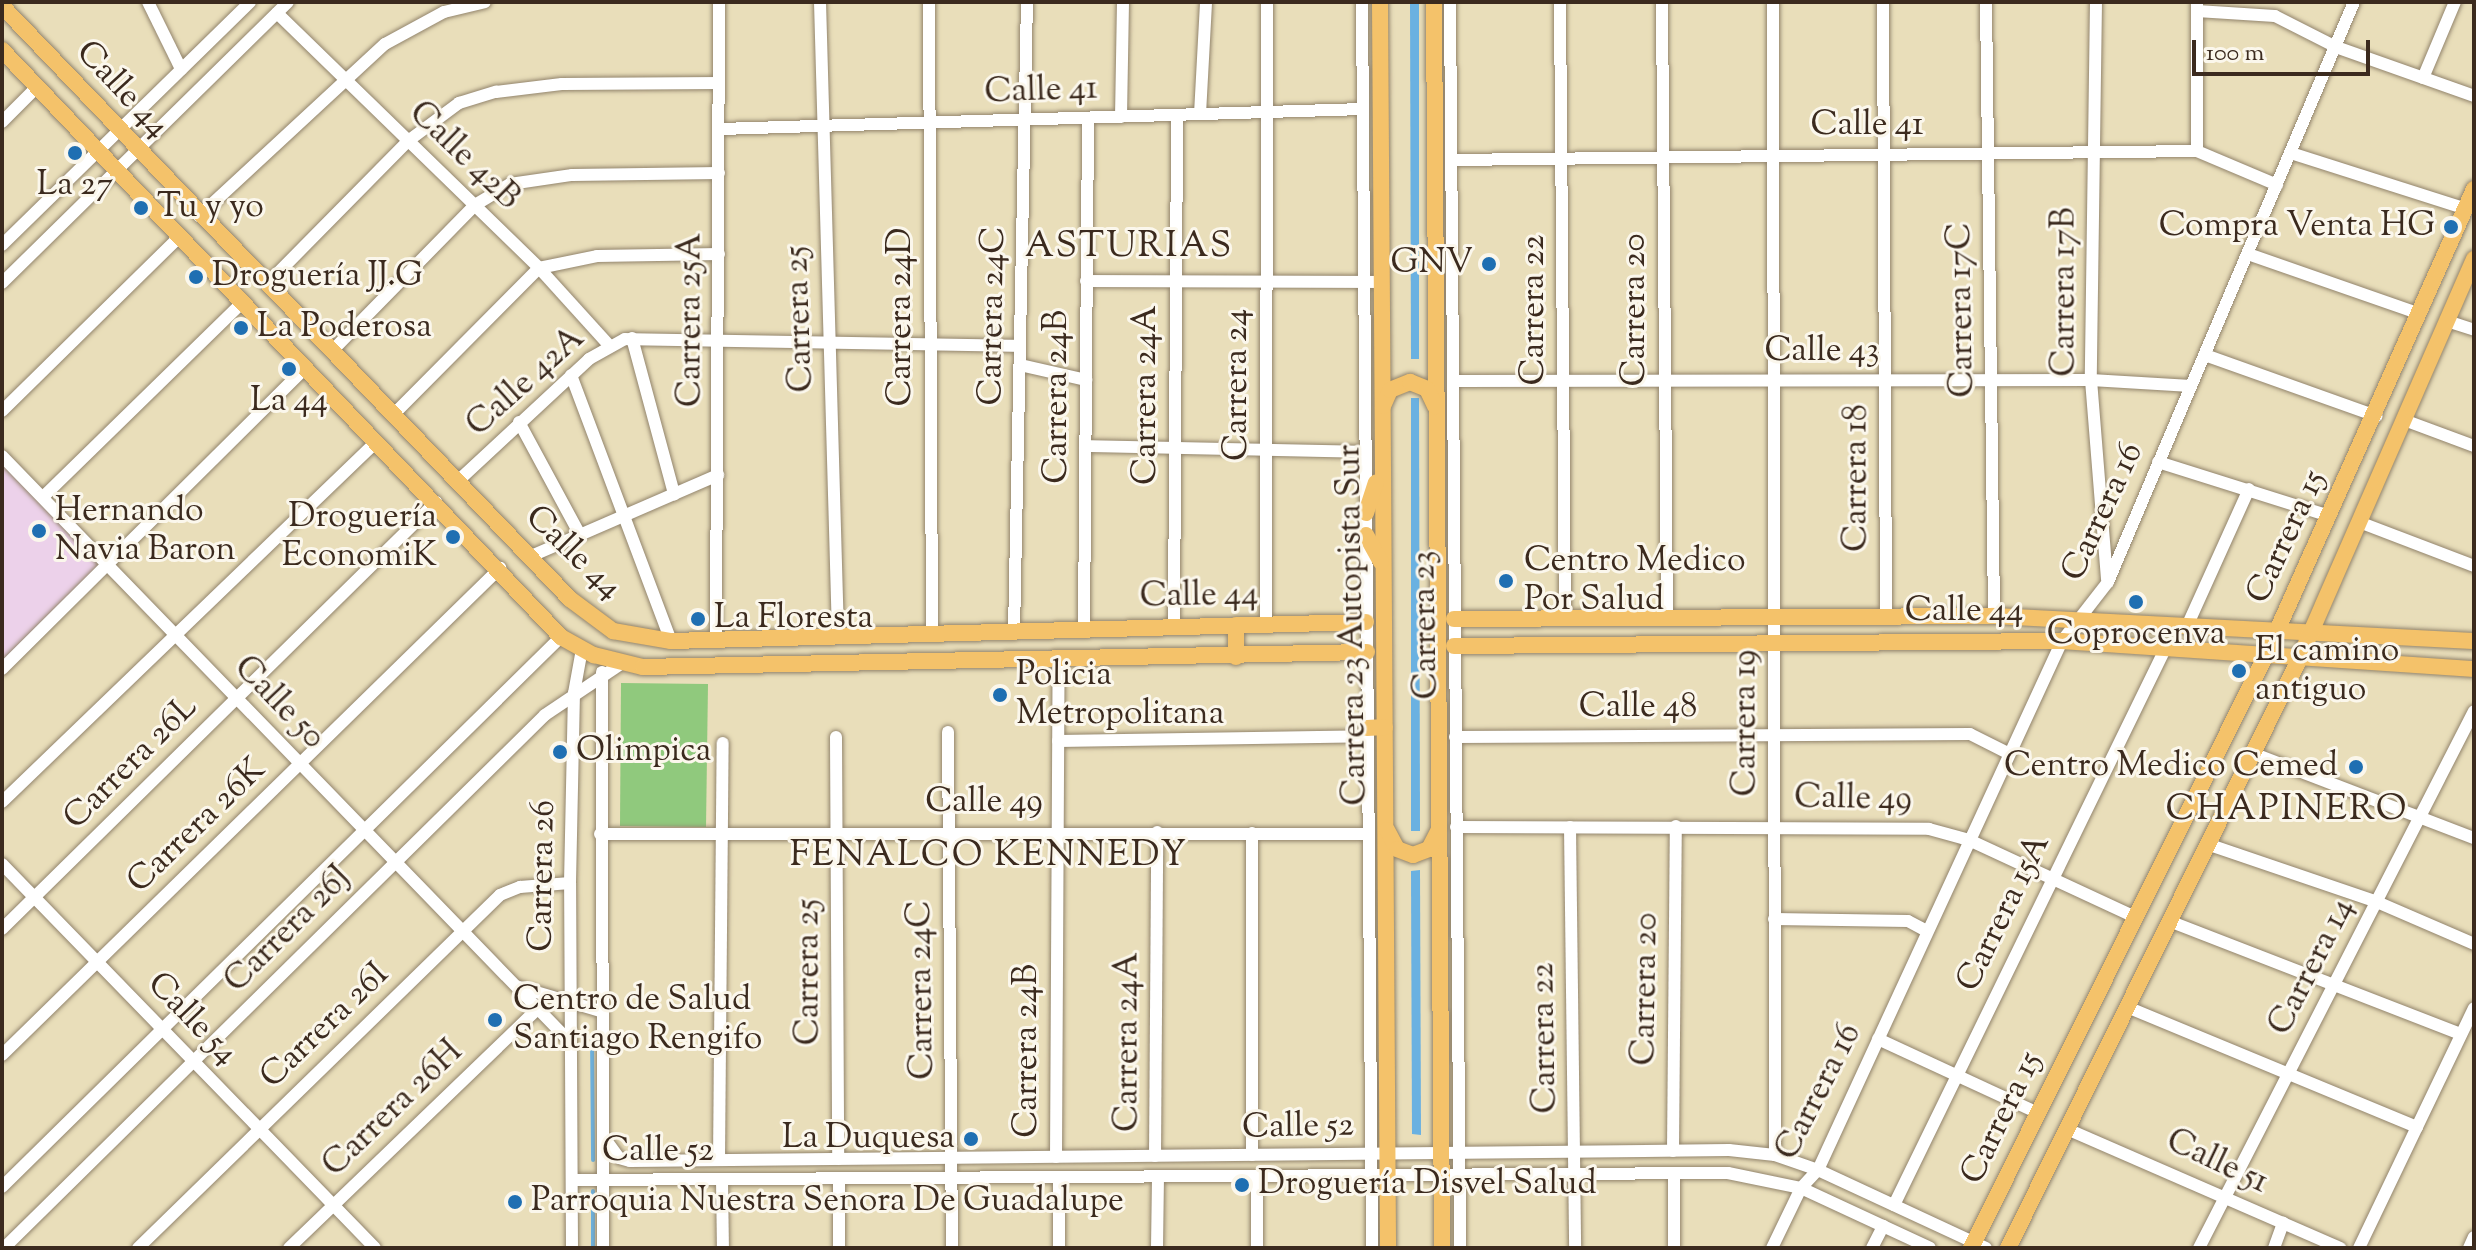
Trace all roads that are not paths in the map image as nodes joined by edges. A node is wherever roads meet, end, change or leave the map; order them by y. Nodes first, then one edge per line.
1 (148, 2) edge
2 (250, 2) edge
3 (288, 2) edge
4 (485, 2) edge
5 (719, 2) edge
6 (820, 2) edge
7 (929, 2) edge
8 (1027, 2) edge
9 (1123, 2) edge
10 (1206, 2) edge
11 (1267, 2) edge
12 (1362, 2) edge
13 (1380, 2) edge
14 (1434, 2) edge
15 (1450, 2) edge
16 (1560, 2) edge
17 (1662, 2) edge
18 (1773, 2) edge
19 (1883, 2) edge
20 (1986, 2) edge
21 (2096, 2) edge
22 (2354, 2) edge
23 (2455, 2) edge
24 (2, 6) edge
25 (2197, 7) edge
26 (277, 13) junction
27 (2336, 47) junction
28 (2, 50) edge
29 (181, 69) junction
30 (2423, 78) junction
31 (344, 79) junction
32 (719, 83) junction
33 (37, 87) junction
34 (2474, 96) edge
35 (1363, 109) junction
36 (1267, 112) junction
37 (1200, 114) junction
38 (1177, 115) junction
39 (1121, 117) junction
40 (1088, 118) junction
41 (1025, 120) junction
42 (2, 122) edge
43 (930, 123) junction
44 (821, 126) junction
45 (720, 129) junction
46 (120, 131) junction
47 (408, 141) junction
48 (98, 150) junction
49 (137, 150) junction
50 (2197, 151) junction
51 (2094, 153) junction
52 (2291, 153) junction
53 (1884, 154) junction
54 (1773, 155) junction
55 (1988, 155) junction
56 (1663, 157) junction
57 (1451, 160) junction
58 (1562, 160) junction
59 (116, 170) junction
60 (719, 173) junction
61 (2277, 185) junction
62 (2474, 189) edge
63 (475, 205) junction
64 (2466, 209) junction
65 (199, 216) junction
66 (179, 237) junction
67 (2, 245) edge
68 (719, 254) junction
69 (2248, 254) junction
70 (2474, 259) edge
71 (539, 268) junction
72 (1086, 281) junction
73 (1175, 281) junction
74 (1444, 281) junction
75 (1266, 282) junction
76 (1372, 282) junction
77 (2, 283) edge
78 (267, 284) junction
79 (241, 304) junction
80 (2420, 314) junction
81 (2447, 321) junction
82 (2474, 330) edge
83 (632, 338) junction
84 (719, 341) junction
85 (608, 344) junction
86 (829, 344) junction
87 (930, 344) junction
88 (1020, 346) junction
89 (332, 351) junction
90 (2205, 355) junction
91 (1020, 365) junction
92 (305, 368) junction
93 (352, 371) junction
94 (571, 375) junction
95 (1086, 380) junction
96 (1773, 380) junction
97 (1885, 380) junction
98 (1991, 380) junction
99 (2091, 380) junction
100 (1453, 381) junction
101 (1563, 381) junction
102 (1665, 381) junction
103 (366, 385) junction
104 (2191, 386) junction
105 (330, 394) junction
106 (343, 407) junction
107 (2, 411) edge
108 (394, 414) junction
109 (2376, 416) junction
110 (1380, 418) junction
111 (1438, 419) junction
112 (2404, 420) junction
113 (519, 422) junction
114 (376, 442) junction
115 (1085, 446) junction
116 (2474, 446) edge
117 (1175, 448) junction
118 (1266, 450) junction
119 (1365, 452) junction
120 (2, 456) edge
121 (2158, 462) junction
122 (1380, 470) junction
123 (718, 475) junction
124 (459, 480) junction
125 (2249, 489) junction
126 (674, 494) junction
127 (43, 497) junction
128 (436, 502) junction
129 (1366, 513) junction
130 (625, 516) junction
131 (2329, 516) junction
132 (2359, 522) junction
133 (580, 535) junction
134 (1366, 535) junction
135 (1446, 550) junction
136 (531, 556) junction
137 (1381, 562) junction
138 (107, 565) junction
139 (2474, 566) edge
140 (500, 568) junction
141 (2108, 582) junction
142 (1994, 616) junction
143 (1774, 617) junction
144 (1886, 617) junction
145 (1565, 618) junction
146 (1667, 618) junction
147 (2080, 618) junction
148 (1454, 619) junction
149 (1366, 622) junction
150 (1266, 624) junction
151 (2188, 624) junction
152 (1236, 625) junction
153 (1174, 627) junction
154 (1084, 629) junction
155 (2278, 629) junction
156 (1014, 631) junction
157 (2312, 631) junction
158 (932, 633) junction
159 (173, 634) junction
160 (838, 635) junction
161 (561, 637) junction
162 (745, 637) junction
163 (716, 639) junction
164 (671, 641) junction
165 (2062, 641) junction
166 (2474, 641) edge
167 (1774, 643) junction
168 (1454, 646) junction
169 (2166, 647) junction
170 (582, 649) junction
171 (1367, 652) junction
172 (2267, 653) junction
173 (2301, 655) junction
174 (1236, 657) junction
175 (1059, 658) junction
176 (621, 664) junction
177 (746, 666) junction
178 (2, 669) edge
179 (2474, 669) edge
180 (602, 672) junction
181 (574, 693) junction
182 (236, 699) junction
183 (1447, 701) junction
184 (2474, 711) edge
185 (1385, 727) junction
186 (948, 732) dead end
187 (1367, 732) junction
188 (1774, 736) junction
189 (836, 737) dead end
190 (1455, 737) junction
191 (1058, 741) junction
192 (723, 743) dead end
193 (2008, 753) junction
194 (2252, 753) junction
195 (300, 765) junction
196 (2, 802) edge
197 (2421, 816) junction
198 (1386, 825) junction
199 (1448, 825) junction
200 (1676, 826) junction
201 (1774, 826) junction
202 (1570, 827) junction
203 (364, 831) junction
204 (949, 831) junction
205 (1057, 831) junction
206 (836, 832) junction
207 (1157, 832) junction
208 (722, 833) junction
209 (1252, 833) junction
210 (600, 834) junction
211 (1368, 834) junction
212 (2474, 838) edge
213 (1969, 840) junction
214 (2207, 844) junction
215 (2, 864) edge
216 (395, 864) junction
217 (2051, 877) junction
218 (570, 883) junction
219 (34, 898) junction
220 (2377, 902) junction
221 (2135, 917) junction
222 (1774, 919) junction
223 (2169, 921) junction
224 (2, 929) edge
225 (1927, 931) junction
226 (462, 933) junction
227 (2474, 944) edge
228 (97, 963) junction
229 (518, 986) junction
230 (2333, 987) junction
231 (570, 1005) junction
232 (2127, 1007) junction
233 (2474, 1008) edge
234 (536, 1010) junction
235 (600, 1011) junction
236 (162, 1029) junction
237 (2461, 1034) junction
238 (1878, 1039) junction
239 (570, 1042) junction
240 (2, 1055) edge
241 (195, 1063) junction
242 (2289, 1073) junction
243 (1958, 1075) junction
244 (2038, 1113) junction
245 (2417, 1127) junction
246 (259, 1129) junction
247 (2069, 1130) junction
248 (603, 1136) junction
249 (1673, 1151) junction
250 (1574, 1153) junction
251 (1379, 1154) junction
252 (1450, 1154) junction
253 (1252, 1155) junction
254 (1775, 1155) junction
255 (1155, 1156) junction
256 (1056, 1157) junction
257 (952, 1158) junction
258 (838, 1159) junction
259 (719, 1160) junction
260 (1818, 1170) junction
261 (1674, 1174) junction
262 (1574, 1175) junction
263 (1379, 1177) junction
264 (1450, 1177) junction
265 (1059, 1178) junction
266 (1158, 1178) junction
267 (1257, 1178) junction
268 (839, 1179) junction
269 (952, 1179) junction
270 (572, 1180) junction
271 (603, 1180) junction
272 (722, 1180) junction
273 (2, 1187) edge
274 (1801, 1188) junction
275 (2225, 1198) junction
276 (333, 1205) junction
277 (1894, 1205) junction
278 (1914, 1214) junction
279 (2283, 1223) junction
280 (1883, 1226) junction
281 (1904, 1236) junction
282 (2474, 1237) edge
283 (1977, 1246) edge
284 (4, 1248) edge
285 (138, 1248) edge
286 (289, 1248) edge
287 (375, 1248) edge
288 (572, 1248) edge
289 (603, 1248) edge
290 (723, 1248) edge
291 (839, 1248) edge
292 (952, 1248) edge
293 (1059, 1248) edge
294 (1157, 1248) edge
295 (1257, 1248) edge
296 (1372, 1248) edge
297 (1388, 1248) edge
298 (1442, 1248) edge
299 (1460, 1248) edge
300 (1575, 1248) edge
301 (1674, 1248) edge
302 (1772, 1248) edge
303 (1872, 1248) edge
304 (1930, 1248) edge
305 (2008, 1248) edge
306 (2199, 1248) edge
307 (2274, 1248) edge
308 (2340, 1248) edge
309 (2359, 1248) edge
310 (2469, 1248) edge

1 - 29 street
2 - 29 street
3 - 26 street
4 - 31 street
5 - 32 street, Carrera 25A
6 - 44 street, Carrera 25
7 - 43 street, Carrera 24D
8 - 41 street, Carrera 24C
9 - 39 street
10 - 37 street
11 - 36 street, Carrera 24
12 - 35 street, Carrera 23
13 - 76 main road, Carrera 23 Autopista Sur
14 - 74 main road
15 - 57 street, Carrera 23
16 - 58 street, Carrera 22
17 - 56 street, Carrera 20
18 - 54 street, Carrera 19
19 - 53 street, Carrera 18
20 - 55 street, Carrera 17C
21 - 51 street, Carrera 17B
22 - 27 street, Carrera 16
23 - 30 street
24 - 46 main road, Calle 44
25 - 27 street
25 - 50 street
26 - 31 street, Calle 42B
26 - 49 street
27 - 30 street
27 - 52 street, Carrera 16
28 - 33 main road, Calle 44
29 - 46 street
30 - 34 street
31 - 47 street, Calle 42B
31 - 65 street
32 - 45 street, Carrera 25A
32 - 47 street
33 - 42 street
33 - 48 main road, Calle 44
35 - 36 street, Calle 41
35 - 76 street, Carrera 23
36 - 37 street, Calle 41
36 - 75 street, Carrera 24
37 - 38 street, Calle 41
38 - 39 street, Calle 41
38 - 73 street, Carrera 24A
39 - 40 street, Calle 41
40 - 41 street, Calle 41
40 - 72 street, Carrera 24B
41 - 43 street, Calle 41
41 - 88 street, Carrera 24C
43 - 44 street, Calle 41
43 - 87 street, Carrera 24D
44 - 45 street, Calle 41
44 - 86 street, Carrera 25
45 - 60 street, Carrera 25A
46 - 48 street
46 - 49 main road, Calle 44
47 - 63 street, Calle 42B
47 - 78 street
48 - 59 main road, Calle 44
48 - 67 street
49 - 59 street
49 - 65 main road, Calle 44
50 - 51 street, Calle 41
50 - 61 street, Calle 41
51 - 55 street, Calle 41
51 - 99 street, Carrera 17B
52 - 61 street, Carrera 16
52 - 64 street
53 - 54 street, Calle 41
53 - 55 street, Calle 41
53 - 97 street, Carrera 18
54 - 56 street, Calle 41
54 - 96 street, Carrera 19
55 - 98 street, Carrera 17C
56 - 58 street, Calle 41
56 - 102 street, Carrera 20
57 - 58 street, Calle 41
57 - 74 street, Carrera 23
58 - 101 street, Carrera 22
59 - 66 main road, Calle 44
59 - 77 street
60 - 63 street
60 - 68 street, Carrera 25A
61 - 69 street, Carrera 16
62 - 64 main road, Carrera 15
63 - 71 street, Calle 42B
63 - 89 street
64 - 80 main road, Carrera 15
65 - 78 main road, Calle 44
66 - 79 main road, Calle 44
66 - 107 street
68 - 71 street
68 - 84 street, Carrera 25A
69 - 80 street
69 - 90 street, Carrera 16
70 - 81 main road, Carrera 15
71 - 85 street, Calle 42B
71 - 108 street
72 - 73 street
72 - 95 street, Carrera 24B
73 - 75 street
73 - 117 street, Carrera 24A
74 - 100 street, Carrera 23
74 - 111 main road
75 - 76 street
75 - 118 street, Carrera 24
76 - 110 main road, Carrera 23 Autopista Sur
76 - 119 street, Carrera 23
78 - 89 main road, Calle 44
79 - 92 main road, Calle 44
79 - 127 street
80 - 109 main road, Carrera 15
81 - 82 street
81 - 112 main road, Carrera 15
83 - 84 street, Calle 42A
83 - 85 street, Calle 42A
83 - 126 street
84 - 86 street, Calle 42A
84 - 123 street, Carrera 25A
85 - 94 street, Calle 42A
86 - 87 street, Calle 42A
86 - 160 street, Carrera 25
87 - 88 street, Calle 42A
87 - 158 street, Carrera 24D
88 - 91 street, Carrera 24C
89 - 93 main road, Calle 44
90 - 104 street, Carrera 16
90 - 109 street
91 - 95 street
91 - 156 street, Carrera 24C
92 - 105 main road, Calle 44
92 - 138 street
93 - 103 main road, Calle 44
93 - 105 main road
94 - 113 street, Calle 42A
94 - 130 street
95 - 115 street, Carrera 24B
96 - 97 street, Calle 43
96 - 102 street, Calle 43
96 - 143 street, Carrera 19
97 - 98 street, Calle 43
97 - 144 street, Carrera 18
98 - 99 street, Calle 43
98 - 142 street, Carrera 17C
99 - 104 street, Calle 43
99 - 141 street, Carrera 17B
100 - 101 street, Calle 43
100 - 135 street, Carrera 23
101 - 102 street, Calle 43
101 - 145 street, Carrera 22
102 - 146 street, Carrera 20
103 - 106 main road
103 - 108 main road, Calle 44
104 - 121 street, Carrera 16
105 - 106 main road, Calle 44
106 - 114 main road, Calle 44
108 - 124 main road, Calle 44
109 - 131 main road, Carrera 15
110 - 111 main road
110 - 122 main road, Carrera 23 Autopista Sur
111 - 135 main road
112 - 116 street
112 - 132 main road, Carrera 15
113 - 124 street, Calle 42A
113 - 133 street
114 - 128 main road, Calle 44
114 - 159 street
115 - 117 street
115 - 154 street, Carrera 24B
117 - 118 street
117 - 153 street, Carrera 24A
118 - 119 street
118 - 150 street, Carrera 24
119 - 129 street, Carrera 23
120 - 127 street, Calle 50
121 - 125 street
121 - 141 street, Carrera 16
122 - 129 main road
122 - 137 main road, Carrera 23 Autopista Sur
123 - 126 street
123 - 163 street, Carrera 25A
124 - 136 main road, Calle 44
125 - 131 street
125 - 151 street
126 - 130 street
127 - 138 street, Calle 50
128 - 140 main road, Calle 44
128 - 182 street, Carrera 26L
129 - 134 street, Carrera 23
130 - 133 street
130 - 164 street
131 - 155 main road, Carrera 15
132 - 139 street
132 - 157 main road, Carrera 15
133 - 136 street
134 - 137 main road
134 - 149 street, Carrera 23
135 - 148 street, Carrera 23
135 - 183 main road
136 - 164 main road, Calle 44
137 - 185 main road, Carrera 23 Autopista Sur
138 - 159 street, Calle 50
138 - 178 street
140 - 161 main road, Calle 44
140 - 195 street, Carrera 26K
141 - 147 street, Carrera 16
142 - 144 main road, Calle 44
142 - 147 main road, Calle 44
143 - 144 main road, Calle 44
143 - 146 main road, Calle 44
143 - 167 street, Carrera 19
145 - 146 main road, Calle 44
145 - 148 main road, Calle 44
147 - 151 main road, Calle 44
147 - 165 street, Carrera 16
148 - 168 street, Carrera 23
149 - 150 main road, Calle 44
149 - 171 street, Carrera 23
150 - 152 main road, Calle 44
151 - 155 main road, Calle 44
152 - 153 main road, Calle 44
152 - 174 main road
153 - 154 main road, Calle 44
154 - 156 main road, Calle 44
155 - 157 main road, Calle 44
155 - 172 main road, Carrera 15
156 - 158 main road, Calle 44
157 - 166 main road, Calle 44
157 - 173 main road, Carrera 15
158 - 160 main road, Calle 44
159 - 182 street, Calle 50
159 - 196 street
160 - 162 main road, Calle 44
161 - 170 main road, Calle 44
161 - 203 street, Carrera 26J
162 - 163 main road, Calle 44
162 - 177 main road
163 - 164 main road, Calle 44
165 - 167 main road, Calle 44
165 - 169 main road, Calle 44
165 - 193 street, Carrera 16
167 - 168 main road, Calle 44
167 - 188 street, Carrera 19
168 - 183 street, Carrera 23
169 - 172 main road, Calle 44
169 - 217 street, Carrera 15A
170 - 176 main road, Calle 44
170 - 181 street, Carrera 26
171 - 174 main road, Calle 44
171 - 187 street, Carrera 23
172 - 173 main road, Calle 44
172 - 221 main road, Carrera 15
173 - 179 main road, Calle 44
173 - 194 main road, Carrera 15
174 - 175 main road, Calle 44
175 - 177 main road, Calle 44
175 - 191 street, Carrera 24B
176 - 177 main road, Calle 44
176 - 180 street, Carrera 26J
180 - 181 street, Carrera 26J
180 - 210 street, Carrera 26
181 - 216 street, Carrera 26J
181 - 218 street, Carrera 26
182 - 195 street, Calle 50
182 - 219 street, Carrera 26L
183 - 190 street, Carrera 23
183 - 199 main road
184 - 197 street, Carrera 14
185 - 187 main road
185 - 198 main road, Carrera 23 Autopista Sur
186 - 204 street, Carrera 24C
187 - 191 street
187 - 211 street, Carrera 23
188 - 190 street, Calle 48
188 - 193 street, Calle 48
188 - 201 street, Carrera 19
189 - 206 street, Carrera 25
190 - 199 street, Carrera 23
191 - 205 street, Carrera 24B
192 - 208 street
193 - 213 street, Carrera 16
194 - 197 street
194 - 214 main road, Carrera 15
195 - 203 street, Calle 50
195 - 228 street, Carrera 26K
197 - 212 street
197 - 220 street, Carrera 14
198 - 199 main road
198 - 251 main road, Carrera 23 Autopista Sur
199 - 202 street, Calle 49
199 - 252 main road
200 - 201 street, Calle 49
200 - 202 street, Calle 49
200 - 249 street, Carrera 20
201 - 213 street, Calle 49
201 - 222 street, Carrera 19
202 - 250 street, Carrera 22
203 - 216 street, Calle 50
203 - 236 street, Carrera 26J
204 - 205 street, Calle 49
204 - 206 street, Calle 49
204 - 257 street, Carrera 24C
205 - 207 street, Calle 49
205 - 256 street, Carrera 24B
206 - 208 street, Calle 49
206 - 258 street, Carrera 25
207 - 209 street, Calle 49
207 - 255 street, Carrera 24A
208 - 210 street, Calle 49
208 - 259 street
209 - 211 street, Calle 49
209 - 253 street
210 - 235 street, Carrera 26
211 - 251 street, Carrera 23
213 - 217 street, Calle 49
213 - 225 street, Carrera 16
214 - 220 street
214 - 223 main road, Carrera 15
215 - 219 street, Calle 54
216 - 226 street, Calle 50
216 - 241 street, Carrera 26J
217 - 221 street, Calle 49
217 - 243 street, Carrera 15A
218 - 226 street, Carrera 26I
218 - 231 street, Carrera 26
219 - 224 street, Carrera 26L
219 - 228 street, Calle 54
220 - 227 street
220 - 230 street, Carrera 14
221 - 244 main road, Carrera 15
222 - 225 street
222 - 254 street, Carrera 19
223 - 230 street
223 - 232 main road, Carrera 15
225 - 238 street, Carrera 16
226 - 229 street, Calle 50
226 - 246 street, Carrera 26I
228 - 236 street, Calle 54
228 - 240 street, Carrera 26K
229 - 231 street, Calle 50
229 - 234 street, Calle 50
230 - 237 street
230 - 242 street, Carrera 14
231 - 235 street, Calle 50
231 - 239 street, Carrera 26
232 - 242 street
232 - 247 main road, Carrera 15
233 - 237 street
234 - 239 street, Calle 50
234 - 276 street, Carrera 26H
235 - 248 street, Carrera 26
236 - 241 street, Calle 54
236 - 273 street, Carrera 26J
237 - 245 street
238 - 243 street
238 - 260 street, Carrera 16
239 - 270 street, Carrera 26
241 - 246 street, Calle 54
241 - 284 street, Carrera 26J
242 - 245 street
242 - 275 street, Carrera 14
243 - 244 street
243 - 277 street, Carrera 15A
244 - 283 main road, Carrera 15
245 - 309 street
246 - 276 street, Calle 54
246 - 285 street, Carrera 26I
247 - 275 street, Calle 51
247 - 305 main road, Carrera 15
248 - 259 street, Calle 52
248 - 271 street, Carrera 26
249 - 250 street, Calle 52
249 - 254 street, Calle 52
250 - 252 street, Calle 52
250 - 262 street, Carrera 22
251 - 252 street, Calle 52
251 - 253 street, Calle 52
251 - 263 main road, Carrera 23 Autopista Sur
252 - 264 main road
253 - 255 street, Calle 52
254 - 260 street, Calle 52
255 - 256 street, Calle 52
256 - 257 street, Calle 52
257 - 258 street, Calle 52
257 - 269 street, Carrera 24C
258 - 259 street, Calle 52
260 - 274 street, Carrera 16
260 - 277 street, Calle 52
261 - 262 street, Calle 52
261 - 274 street, Calle 52
261 - 301 street
262 - 264 street, Calle 52
262 - 300 street, Carrera 22
263 - 264 street, Calle 52
263 - 267 street, Calle 52
263 - 296 street
263 - 297 main road, Carrera 23 Autopista Sur
264 - 298 main road
264 - 299 street
265 - 266 street, Calle 52
265 - 269 street, Calle 52
265 - 293 street, Carrera 24B
266 - 267 street, Calle 52
266 - 294 street, Carrera 24A
267 - 295 street
268 - 269 street, Calle 52
268 - 272 street, Calle 52
268 - 291 street
269 - 292 street, Carrera 24C
270 - 271 street, Calle 52
270 - 288 street, Carrera 26
271 - 272 street, Calle 52
271 - 289 street, Carrera 26
272 - 290 street
274 - 280 street, Calle 52
274 - 302 street, Carrera 16
275 - 279 street, Calle 51
275 - 306 street, Carrera 14
276 - 286 street, Carrera 26H
276 - 287 street, Calle 54
277 - 278 street, Calle 52
278 - 281 street
278 - 283 street, Calle 52
279 - 307 street
279 - 308 street, Calle 51
280 - 281 street, Calle 52
280 - 303 street
281 - 304 street, Calle 52
282 - 310 street

